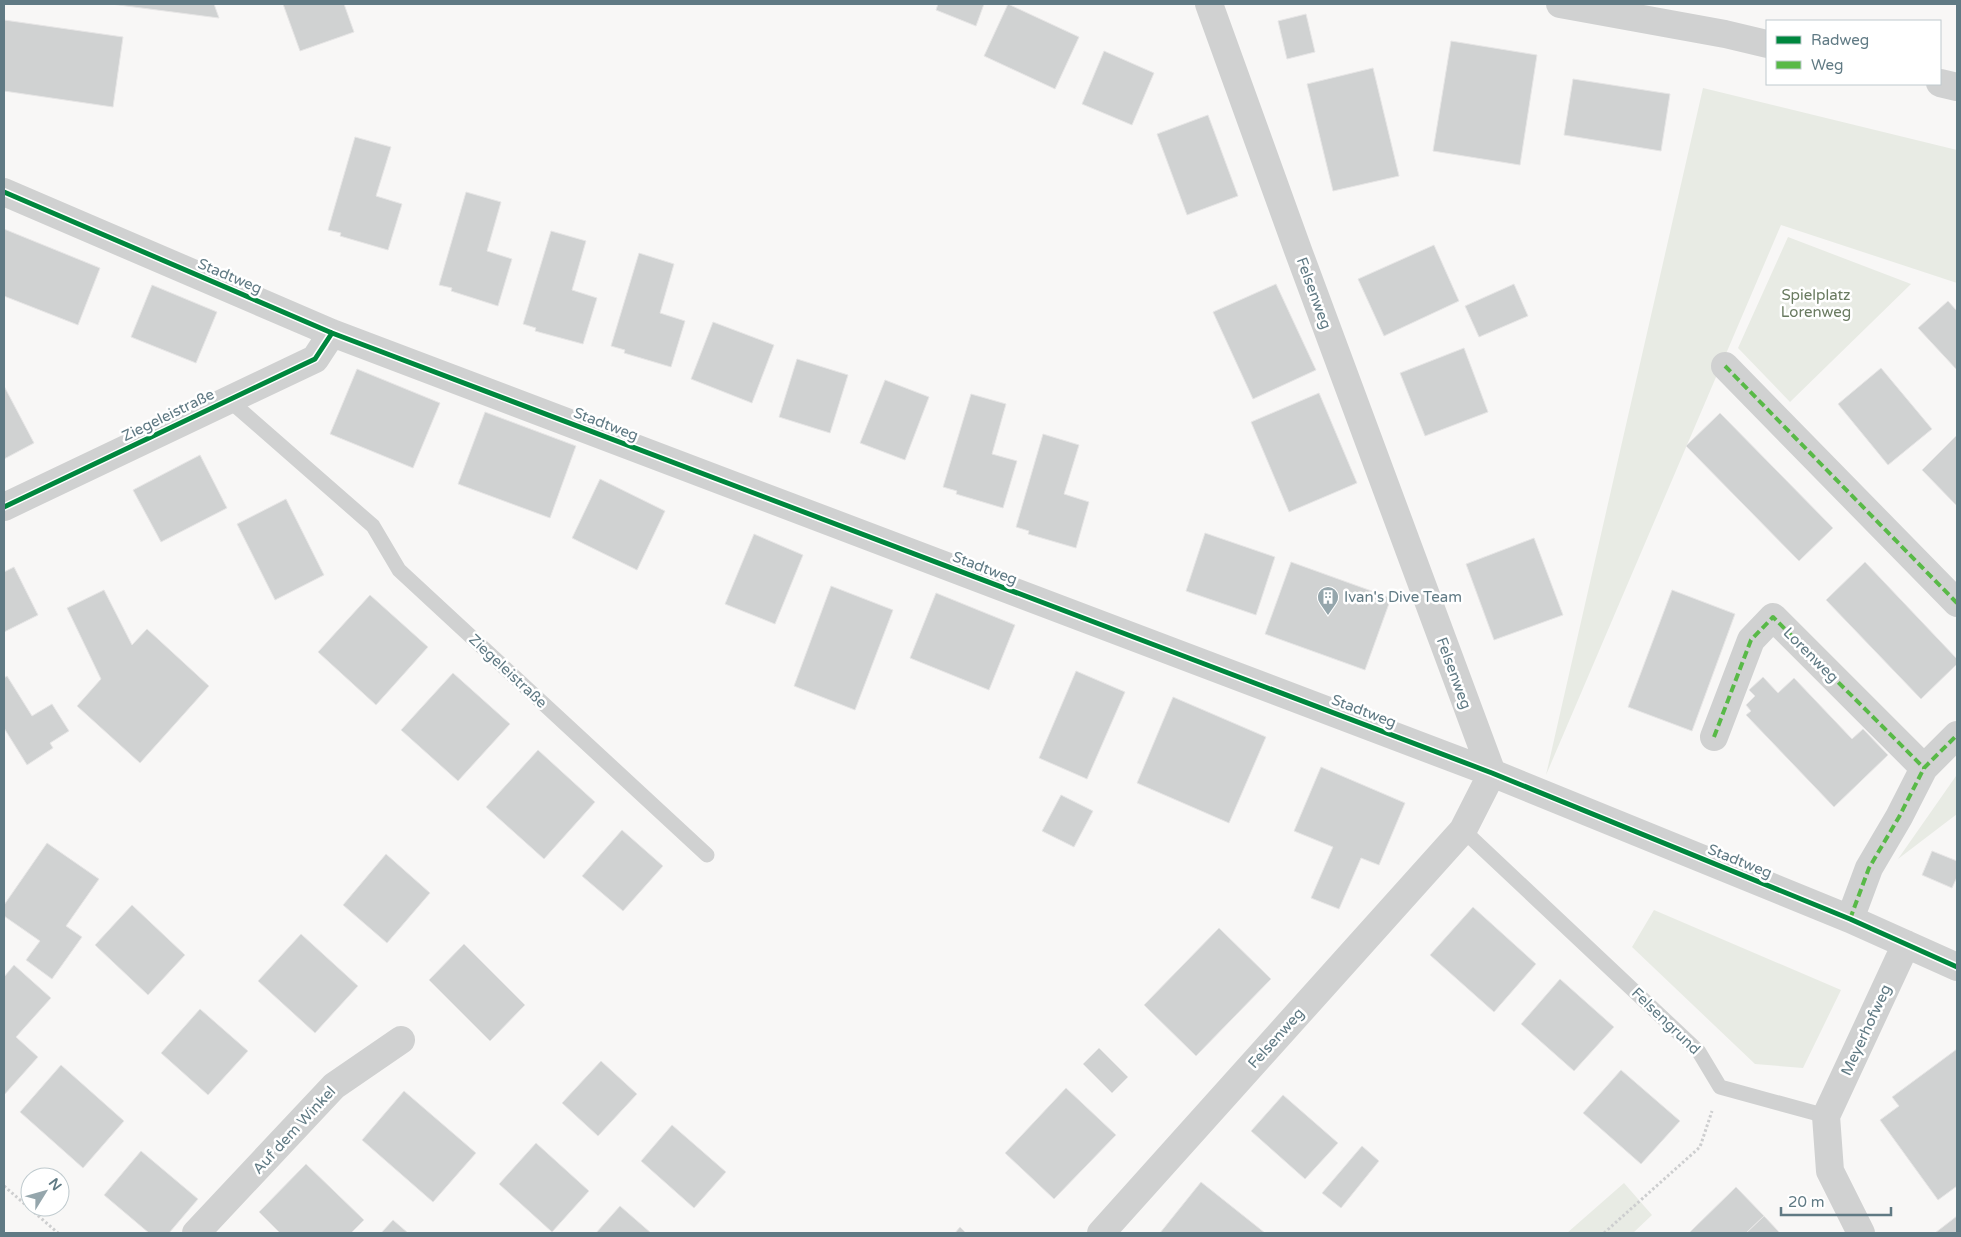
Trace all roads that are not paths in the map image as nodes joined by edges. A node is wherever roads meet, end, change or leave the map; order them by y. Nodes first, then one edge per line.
1 (1209, 4) edge
2 (1560, 4) edge
3 (1766, 44) edge
4 (1941, 83) edge
5 (1957, 87) edge
6 (4, 192) edge
7 (332, 333) junction
8 (1725, 366) dead end
9 (229, 400) junction
10 (4, 507) edge
11 (1957, 603) edge
12 (1957, 735) edge
13 (1714, 737) dead end
14 (1924, 768) junction
15 (1492, 773) junction
16 (1463, 830) junction
17 (707, 855) dead end
18 (1850, 919) junction
19 (1906, 944) junction
20 (1957, 967) edge
21 (401, 1040) dead end
22 (1826, 1116) junction
23 (197, 1233) edge
24 (1101, 1233) edge
25 (1861, 1233) edge

1 - 15 street, Felsenweg
2 - 3 street
4 - 5 street
6 - 7 street, Stadtweg
7 - 9 street, Ziegeleistraße
7 - 15 street, Stadtweg
8 - 11 street
9 - 10 street, Ziegeleistraße
9 - 17 lane, Ziegeleistraße
12 - 14 street
13 - 14 street, Lorenweg
14 - 18 street
15 - 16 street, Felsenweg
15 - 18 street, Stadtweg
16 - 22 lane, Felsengrund
16 - 24 street, Felsenweg
18 - 19 street, Stadtweg
19 - 20 street, Stadtweg
19 - 22 street, Meyerhofweg
21 - 23 street, Auf dem Winkel
22 - 25 street, Meyerhofweg

